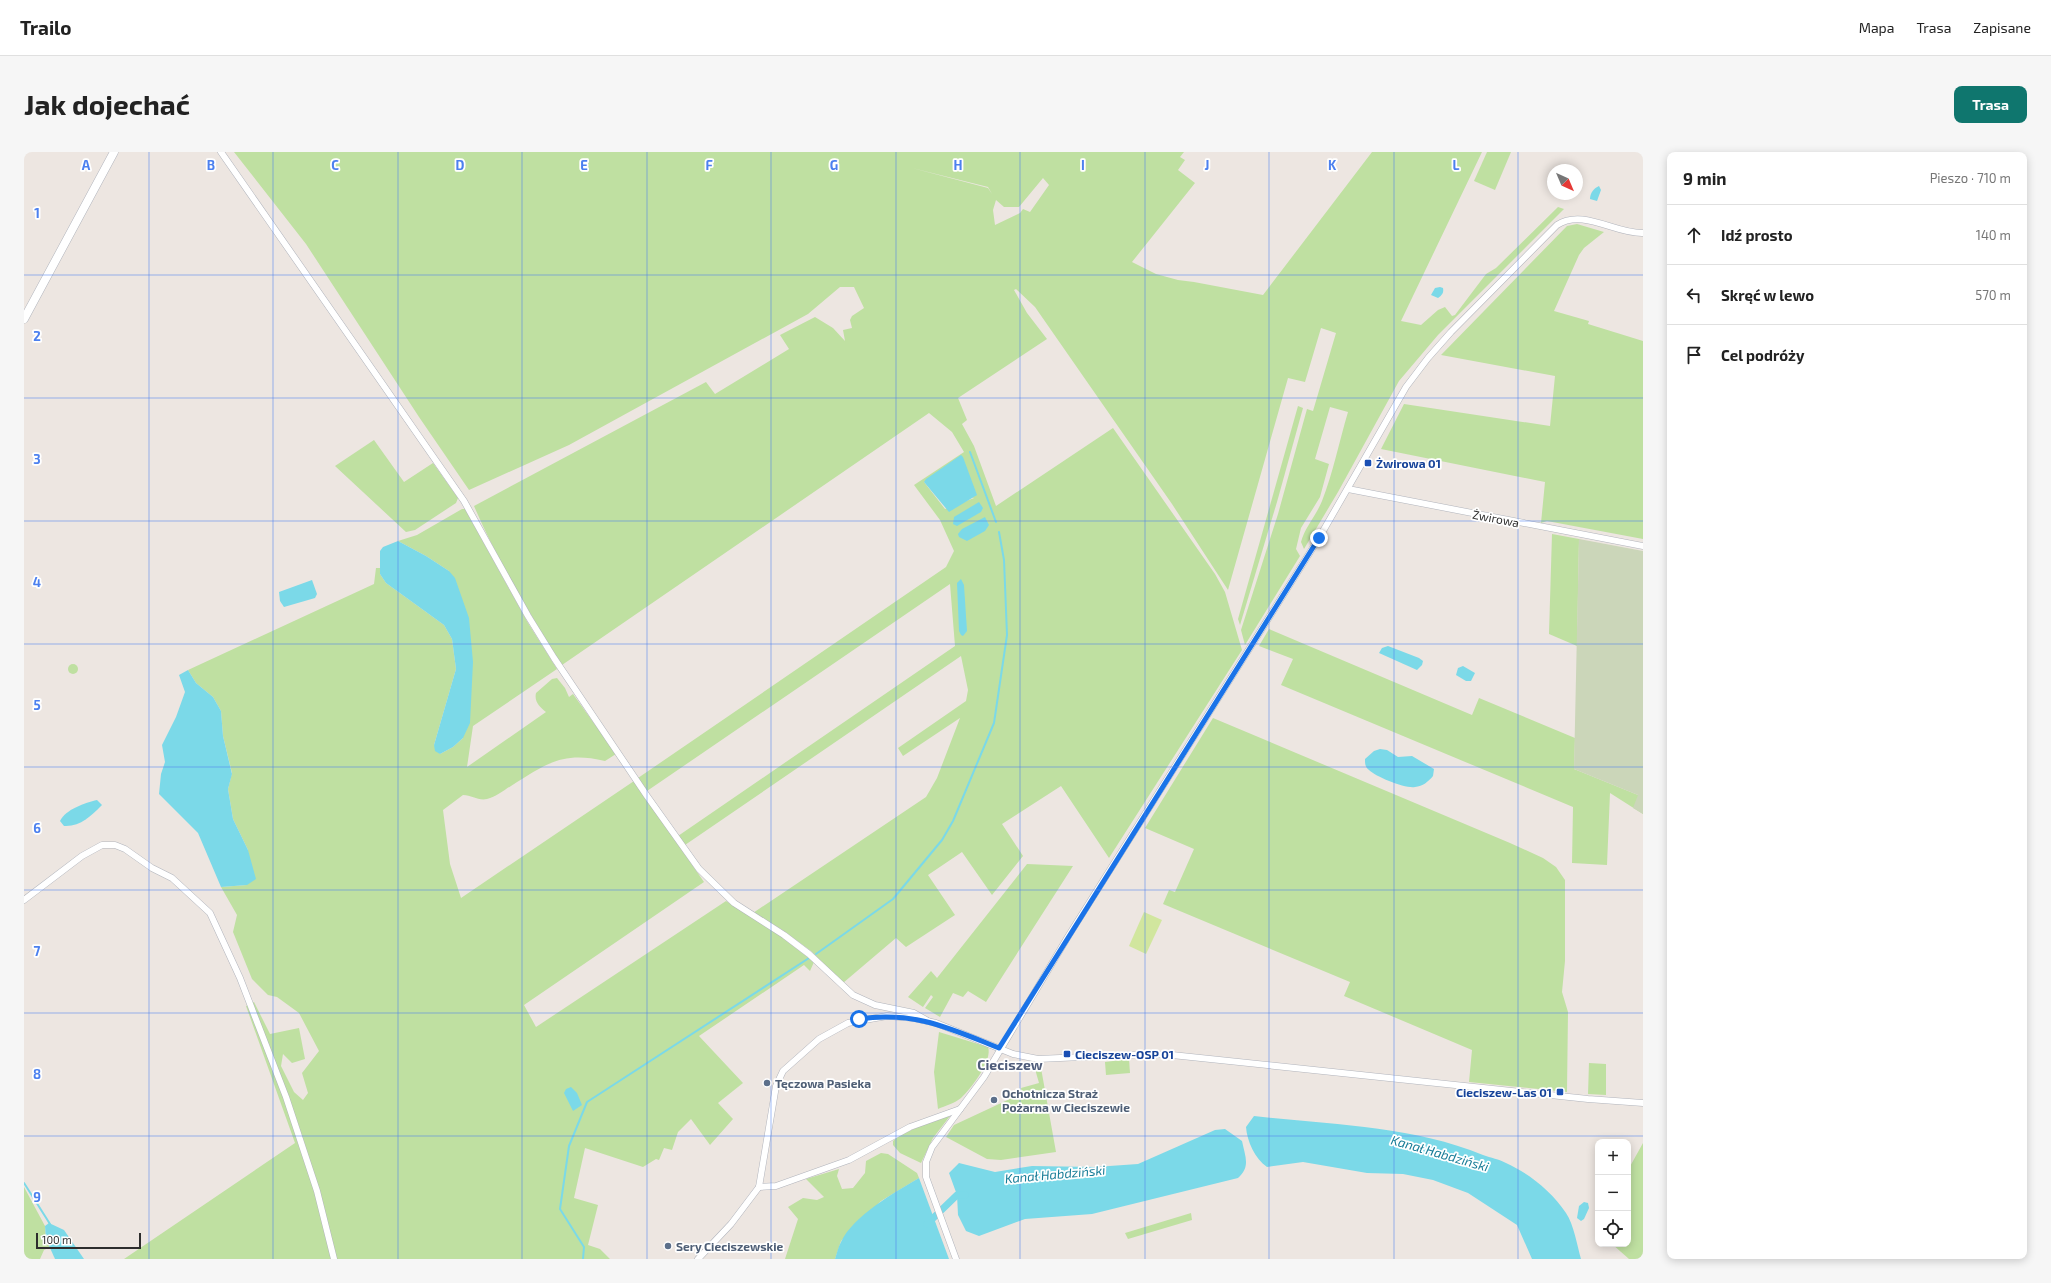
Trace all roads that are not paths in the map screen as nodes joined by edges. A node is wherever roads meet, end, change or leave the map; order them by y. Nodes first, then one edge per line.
1 (114, 152) edge
2 (221, 152) edge
3 (1643, 233) edge
4 (24, 319) edge
5 (1348, 490) junction
6 (1643, 546) edge
7 (24, 900) edge
8 (928, 1021) junction
9 (999, 1048) junction
10 (1643, 1103) edge
11 (960, 1109) junction
12 (759, 1187) junction
13 (334, 1259) edge
14 (698, 1259) edge
15 (956, 1259) edge

1 - 4 street
2 - 8 street
3 - 5 street
5 - 6 street, Żwirowa
5 - 9 street
7 - 13 street
8 - 9 street
8 - 12 street
9 - 10 street
9 - 11 street
11 - 12 street
11 - 15 street
12 - 14 street

